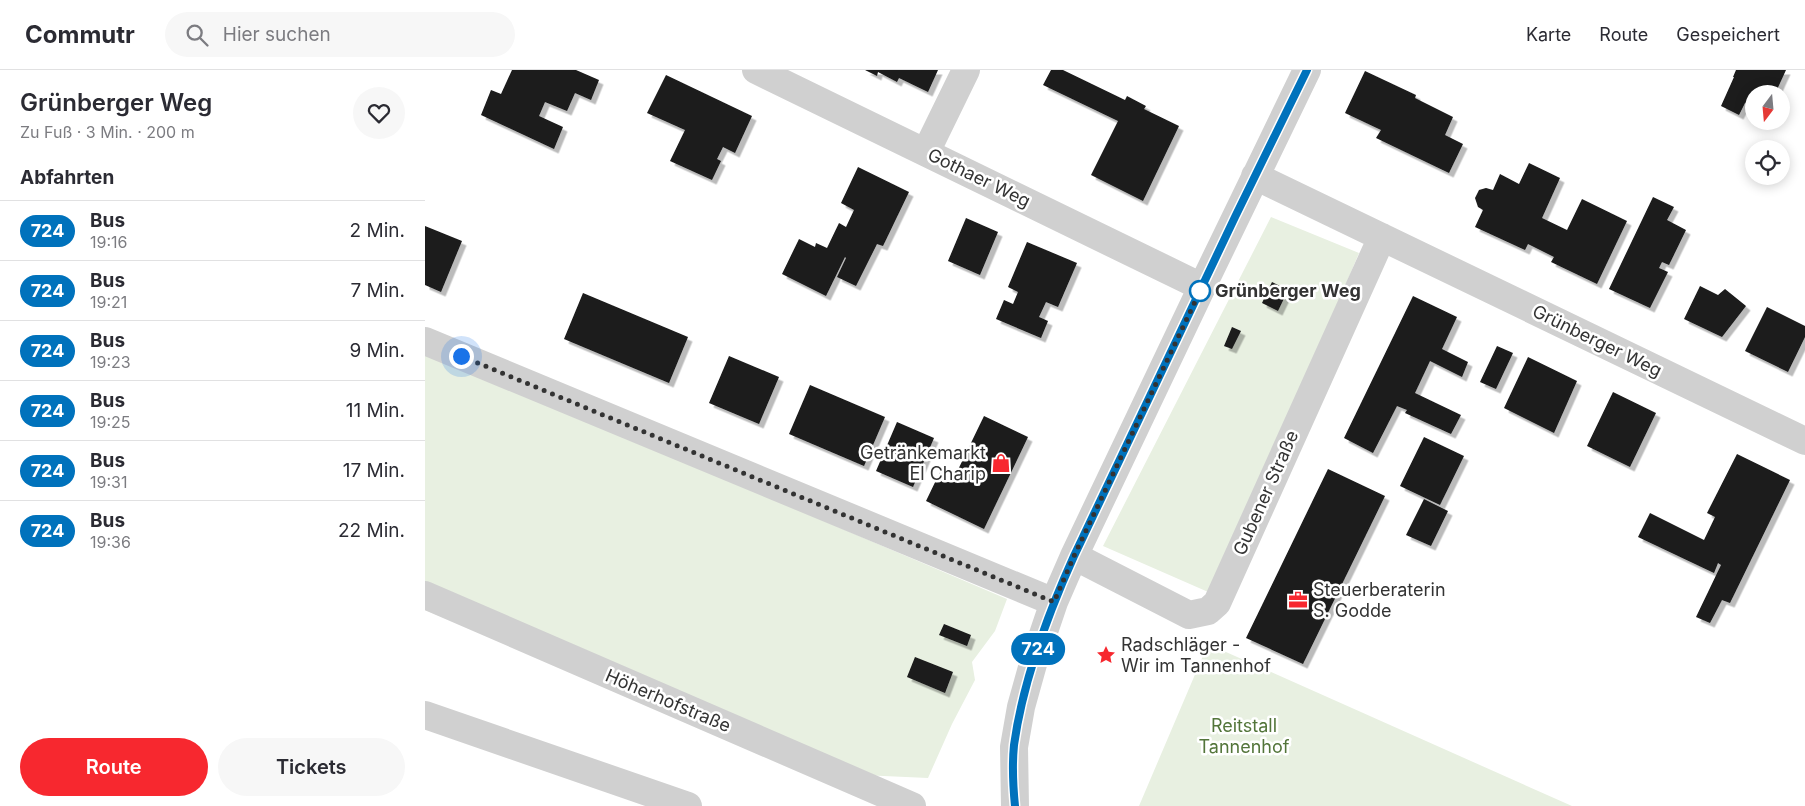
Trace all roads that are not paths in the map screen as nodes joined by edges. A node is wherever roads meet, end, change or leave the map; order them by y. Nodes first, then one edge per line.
1 (756, 70) edge
2 (966, 70) edge
3 (1307, 70) edge
4 (926, 152) junction
5 (1255, 176) junction
6 (1382, 237) junction
7 (1202, 287) junction
8 (425, 341) edge
9 (1805, 441) edge
10 (1074, 556) junction
11 (425, 595) edge
12 (1054, 602) junction
13 (425, 715) edge
14 (688, 806) edge
15 (912, 806) edge
16 (1015, 806) edge

1 - 4 street, Gothaer Weg
2 - 4 street
3 - 5 street
4 - 7 street, Gothaer Weg
5 - 6 street, Grünberger Weg
5 - 7 street
6 - 9 street, Grünberger Weg
6 - 10 street, Gubener Straße
7 - 10 street
8 - 12 street
10 - 12 street
11 - 15 street, Höherhofstraße
12 - 16 street
13 - 14 street

